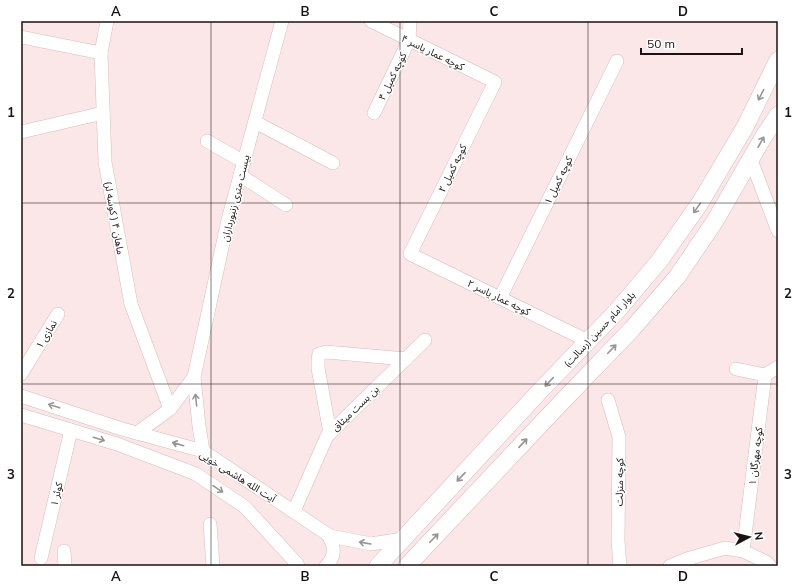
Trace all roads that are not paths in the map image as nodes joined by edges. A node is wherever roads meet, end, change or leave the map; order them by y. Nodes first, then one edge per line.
1 (107, 21) edge
2 (282, 21) edge
3 (371, 21) edge
4 (410, 21) edge
5 (21, 37) edge
6 (409, 40) junction
7 (101, 53) junction
8 (617, 62) dead end
9 (778, 63) edge
10 (495, 82) joint
11 (103, 113) junction
12 (374, 113) dead end
13 (778, 115) edge
14 (254, 122) junction
15 (21, 132) edge
16 (207, 141) dead end
17 (751, 160) junction
18 (244, 162) junction
19 (333, 163) dead end
20 (240, 175) junction
21 (286, 205) dead end
22 (778, 231) edge
23 (410, 254) joint
24 (500, 298) junction
25 (58, 314) dead end
26 (425, 340) dead end
27 (588, 341) junction
28 (406, 359) junction
29 (778, 367) edge
30 (736, 369) dead end
31 (21, 374) edge
32 (765, 375) junction
33 (194, 377) junction
34 (21, 396) edge
35 (608, 400) dead end
36 (170, 409) junction
37 (21, 415) edge
38 (71, 430) junction
39 (137, 433) junction
40 (330, 433) junction
41 (203, 451) junction
42 (294, 511) junction
43 (210, 524) dead end
44 (328, 535) junction
45 (403, 539) junction
46 (743, 551) junction
47 (64, 552) dead end
48 (41, 558) dead end
49 (298, 565) edge
50 (65, 566) edge
51 (212, 566) edge
52 (326, 566) edge
53 (378, 566) edge
54 (407, 566) edge
55 (620, 566) edge
56 (670, 566) edge
57 (770, 566) edge

1 - 7 street, ماهان ۴ ( کوسه لر)
2 - 14 street, بیست متری زنبورداران
3 - 6 street, کوچه عمار یاسر ۴
4 - 6 street
5 - 7 street
6 - 10 street, کوچه عمار یاسر ۴
6 - 12 street, کوچه کمیل ۴
7 - 11 street, ماهان ۴ ( کوسه لر)
8 - 24 street, کوچه کمیل ۱
9 -> 27 main road, بلوار امام حسین (رسالت)
10 - 23 street, کوچه کمیل ۲
11 - 15 street
11 - 36 street, ماهان ۴ ( کوسه لر)
17 -> 13 main road
14 - 18 street, بیست متری زنبورداران
14 - 19 street
16 - 18 street
17 - 22 street
54 -> 17 main road
18 - 20 street, بیست متری زنبورداران
20 - 21 street
20 - 33 street, بیست متری زنبورداران
23 - 24 street, کوچه عمار یاسر ۲
24 - 27 street, کوچه عمار یاسر ۲
25 - 31 street, نمازی ۱
26 - 28 street, بن بست میثاق
27 -> 45 main road, بلوار امام حسین (رسالت)
28 - 40 street, بن بست میثاق
28 - 40 street
29 - 32 street
30 - 32 street
32 - 46 street, کوچه مهرگان ۱
33 - 36 street, بیست متری زنبورداران
41 -> 33 street, بیست متری زنبورداران
39 -> 34 street, آیت الله هاشمی خویی
35 - 55 street, کوچه منزلت
36 - 39 street, بیست متری زنبورداران
37 - 38 street, آیت الله هاشمی خویی
38 - 48 street, کوثر ۱
38 -> 49 street, آیت الله هاشمی خویی
41 -> 39 street, آیت الله هاشمی خویی
40 - 42 street, بن بست میثاق
41 - 42 street, آیت الله هاشمی خویی
42 - 44 street, آیت الله هاشمی خویی
43 - 51 street
45 -> 44 street, آیت الله هاشمی خویی
44 - 52 street
45 - 53 main road, بلوار امام حسین (رسالت)
46 - 56 street
46 - 57 street
47 - 50 street

